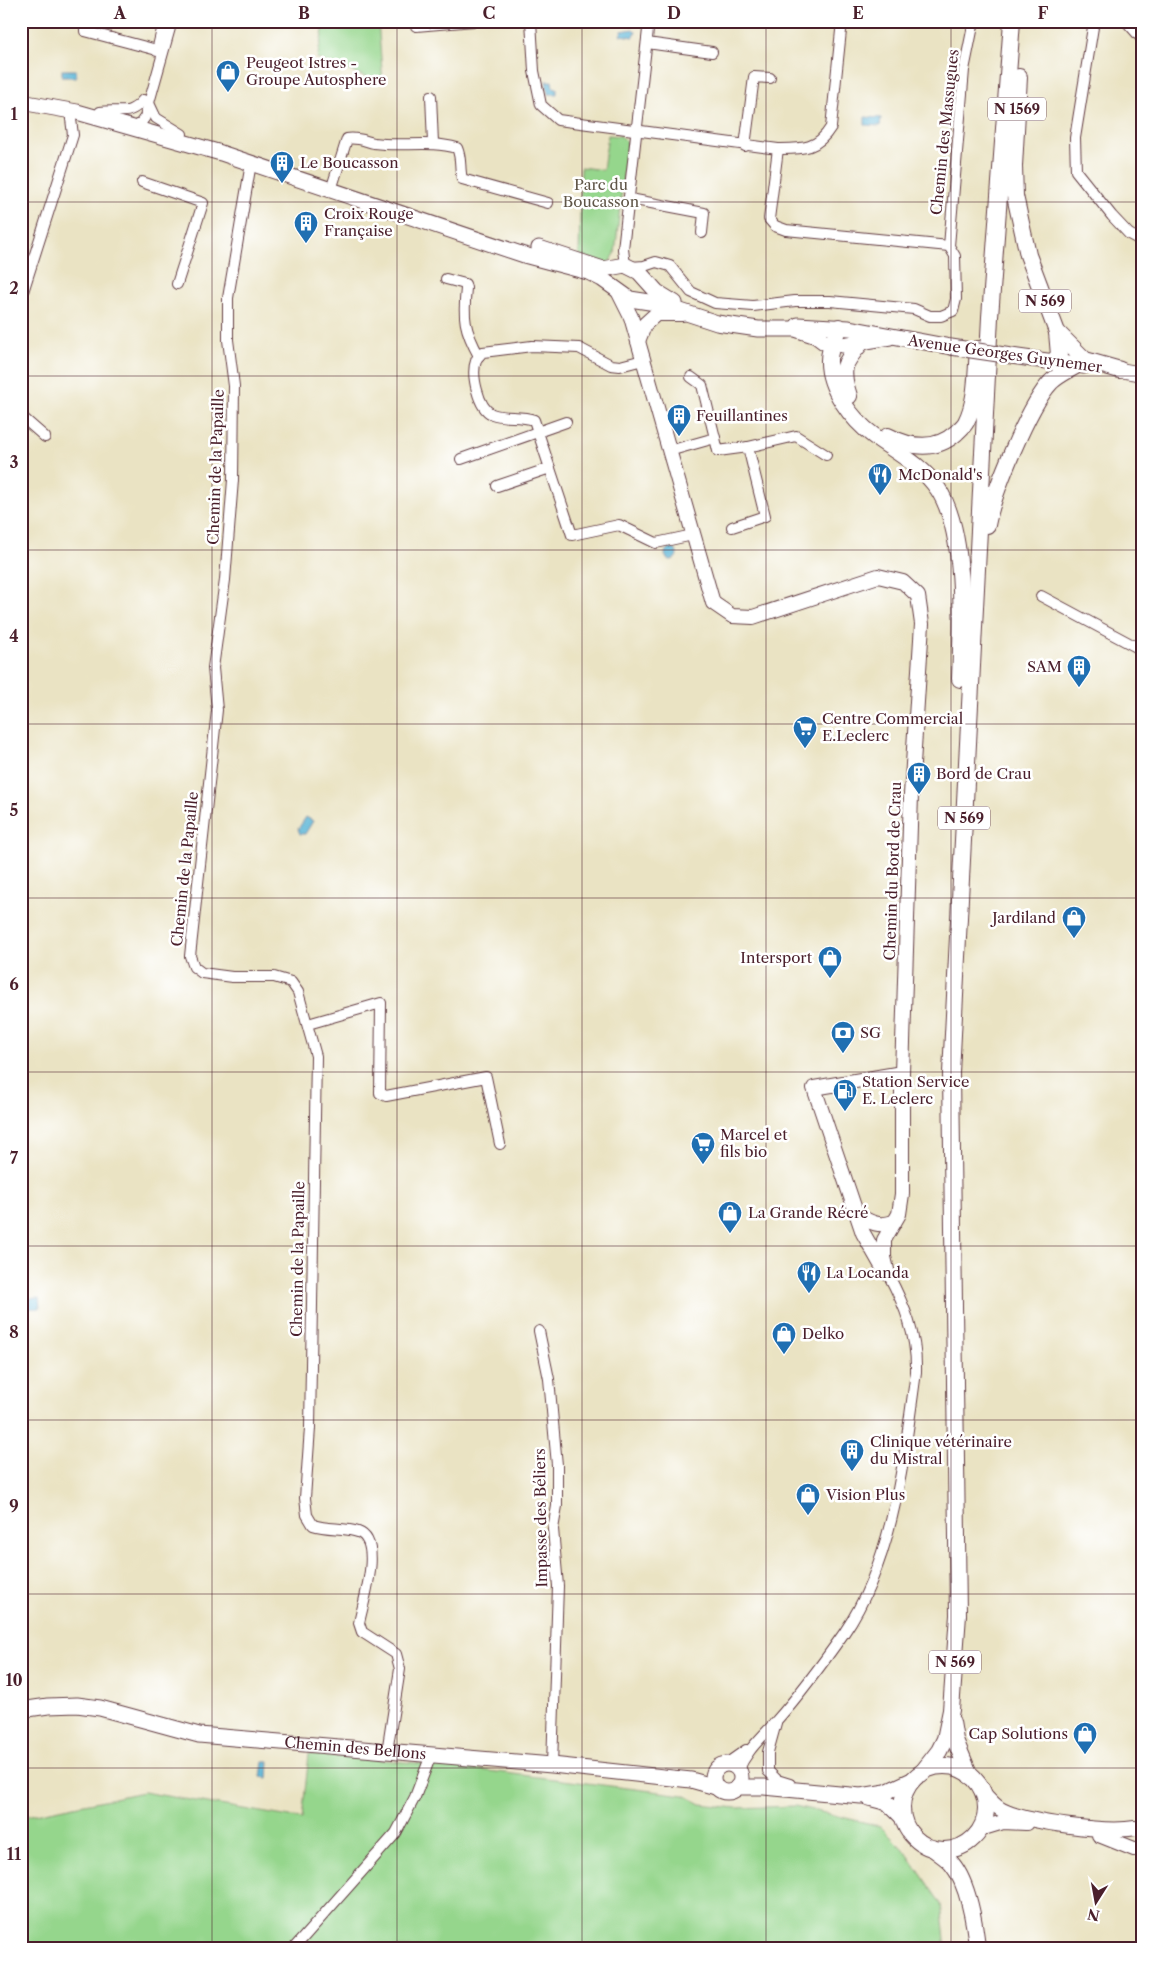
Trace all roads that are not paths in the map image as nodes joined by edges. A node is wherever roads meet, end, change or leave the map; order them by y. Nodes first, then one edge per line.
1 (85, 21) edge
2 (164, 21) edge
3 (172, 21) edge
4 (474, 21) edge
5 (531, 21) edge
6 (649, 21) edge
7 (825, 21) edge
8 (974, 21) edge
9 (1012, 21) edge
10 (1021, 21) edge
11 (1094, 21) edge
12 (1126, 21) edge
13 (841, 22) edge
14 (416, 26) dead end
15 (1142, 38) edge
16 (647, 43) junction
17 (157, 50) junction
18 (712, 52) dead end
19 (21, 66) edge
20 (770, 78) dead end
21 (430, 96) dead end
22 (146, 101) junction
23 (21, 102) edge
24 (74, 111) junction
25 (99, 115) junction
26 (140, 122) junction
27 (638, 132) junction
28 (181, 138) junction
29 (433, 143) junction
30 (746, 146) junction
31 (778, 149) junction
32 (251, 163) junction
33 (142, 182) dead end
34 (331, 190) junction
35 (1015, 196) joint
36 (630, 199) junction
37 (548, 203) dead end
38 (702, 232) dead end
39 (995, 241) junction
40 (1142, 241) edge
41 (949, 246) junction
42 (656, 262) junction
43 (618, 274) junction
44 (446, 279) dead end
45 (177, 284) dead end
46 (651, 284) junction
47 (21, 298) edge
48 (644, 301) junction
49 (690, 315) junction
50 (839, 327) junction
51 (1057, 332) junction
52 (890, 337) junction
53 (638, 341) junction
54 (861, 343) joint
55 (840, 350) junction
56 (479, 356) junction
57 (643, 360) junction
58 (1053, 362) junction
59 (1077, 364) junction
60 (1120, 370) junction
61 (1142, 374) edge
62 (691, 377) dead end
63 (21, 416) edge
64 (566, 422) dead end
65 (537, 432) junction
66 (45, 437) dead end
67 (715, 438) junction
68 (748, 447) junction
69 (669, 451) junction
70 (826, 456) dead end
71 (461, 459) dead end
72 (550, 468) junction
73 (497, 486) dead end
74 (732, 527) dead end
75 (693, 535) junction
76 (1041, 596) dead end
77 (975, 606) junction
78 (1142, 650) edge
79 (960, 883) junction
80 (308, 1024) junction
81 (902, 1073) junction
82 (500, 1144) dead end
83 (858, 1215) junction
84 (894, 1222) junction
85 (888, 1274) junction
86 (538, 1331) dead end
87 (21, 1710) edge
88 (951, 1710) junction
89 (776, 1722) junction
90 (387, 1752) junction
91 (431, 1755) junction
92 (552, 1765) junction
93 (735, 1774) junction
94 (917, 1776) junction
95 (970, 1776) junction
96 (715, 1780) junction
97 (818, 1792) junction
98 (982, 1792) junction
99 (861, 1796) junction
100 (903, 1818) junction
101 (1139, 1825) edge
102 (978, 1832) junction
103 (934, 1849) junction
104 (1138, 1853) edge
105 (970, 1906) junction
106 (294, 1948) edge
107 (977, 1948) edge

1 - 17 street
2 - 17 street
3 - 22 street
4 - 14 street
5 - 27 street
6 - 16 street
7 - 13 street
8 - 41 street, Chemin des Massugues
9 - 39 main road, N 569
10 - 35 main road, N 1569
11 - 40 street
12 - 15 street
13 - 31 street
16 - 18 street
16 - 27 street
17 - 22 street
19 - 23 street
20 - 30 street
21 - 29 street
22 - 25 street
22 - 26 street
22 - 28 street
23 - 24 main road, Avenue Georges Guynemer
24 - 25 main road, Avenue Georges Guynemer
24 - 47 street
25 - 26 main road, Avenue Georges Guynemer
25 - 28 main road, Avenue Georges Guynemer
26 - 28 main road, Avenue Georges Guynemer
27 - 30 street
27 - 36 street
28 - 32 main road, Avenue Georges Guynemer
29 - 34 street
29 - 37 street
30 - 31 street
31 - 41 street
32 - 34 main road, Avenue Georges Guynemer
32 - 80 street, Chemin de la Papaille
33 - 45 street
34 - 43 main road, Avenue Georges Guynemer
35 - 51 main road, N 569
36 - 38 street
36 - 43 street
39 - 55 main road, N 569
39 - 77 main road, N 569
41 - 42 street
42 - 43 street
42 - 46 street
43 - 46 main road, Avenue Georges Guynemer
43 - 48 main road, Avenue Georges Guynemer
43 - 53 street, Chemin du Bord de Crau
44 - 56 street
46 - 48 main road
46 - 50 main road, Avenue Georges Guynemer
48 - 49 main road, Avenue Georges Guynemer
48 - 53 street, Chemin du Bord de Crau
49 - 53 street
49 - 55 main road, Avenue Georges Guynemer
50 - 52 main road, Avenue Georges Guynemer
50 - 55 main road, N 569
51 - 58 main road, N 569
51 - 60 main road, N 569
52 - 54 main road, Avenue Georges Guynemer
52 - 58 main road, Avenue Georges Guynemer, bridge
53 - 57 street, Chemin du Bord de Crau
54 - 55 main road
55 - 79 main road, N 569
56 - 57 street
56 - 65 street
57 - 69 street, Chemin du Bord de Crau
58 - 59 main road, Avenue Georges Guynemer
59 - 60 main road, Avenue Georges Guynemer
59 - 77 main road, N 569
60 - 61 street
62 - 67 street
63 - 66 street
64 - 65 street
65 - 71 street
65 - 72 street
67 - 68 street
67 - 69 street
68 - 70 street
68 - 74 street
69 - 75 street, Chemin du Bord de Crau
72 - 73 street
72 - 75 street
75 - 81 street, Chemin du Bord de Crau
76 - 78 street
77 - 79 main road, N 569
79 - 88 main road, N 569
80 - 82 street
80 - 90 street, Chemin de la Papaille
81 - 83 street, Chemin du Bord de Crau
81 - 84 street, Chemin du Bord de Crau
83 - 84 street
83 - 85 street, Chemin du Bord de Crau
84 - 85 street, Chemin du Bord de Crau
85 - 89 street, Chemin du Bord de Crau
86 - 92 street, Impasse des Béliers
87 - 90 main road, Chemin des Bellons
88 - 94 main road, N 569
88 - 95 main road, N 569
89 - 93 street, Chemin du Bord de Crau
89 - 97 street
90 - 91 main road, Chemin des Bellons
91 - 92 main road, Chemin des Bellons
91 - 106 street
92 - 96 main road, Chemin des Bellons
93 - 96 main road
93 - 96 main road, Chemin des Bellons
93 - 97 main road
94 - 95 main road
94 - 99 main road
94 - 100 main road
95 - 98 main road
97 - 99 main road
98 - 101 street
98 - 102 main road
99 - 100 main road
100 - 103 main road
101 - 104 street
102 - 103 main road
102 - 104 street
102 - 105 main road
103 - 105 main road
105 - 107 main road

